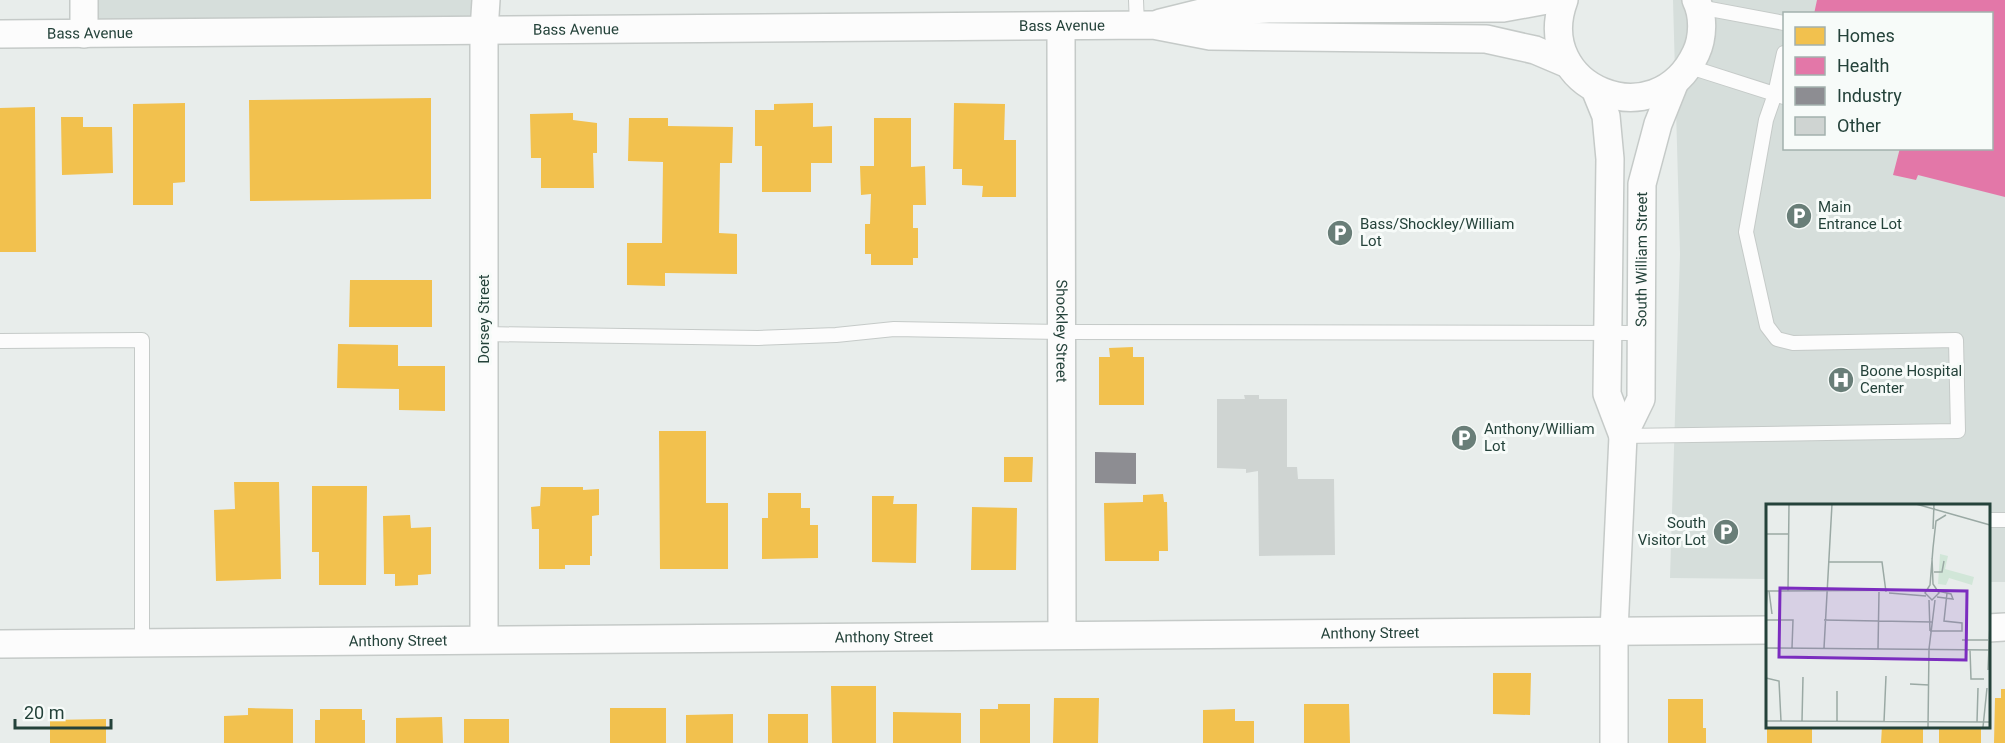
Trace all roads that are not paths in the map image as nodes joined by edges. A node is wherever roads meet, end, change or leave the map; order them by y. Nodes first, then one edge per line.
1 (84, 0) edge
2 (486, 0) edge
3 (1548, 0) edge
4 (1564, 0) edge
5 (1698, 4) edge
6 (1142, 17) edge
7 (1783, 23) edge
8 (1061, 27) junction
9 (484, 31) junction
10 (0, 34) edge
11 (84, 34) junction
12 (1568, 64) junction
13 (1783, 70) edge
14 (1682, 75) junction
15 (1595, 89) junction
16 (1780, 96) edge
17 (1062, 332) junction
18 (1608, 332) junction
19 (1641, 333) junction
20 (484, 334) junction
21 (0, 340) edge
22 (1623, 436) junction
23 (2005, 627) edge
24 (1990, 628) edge
25 (1766, 630) edge
26 (1614, 631) junction
27 (1062, 635) junction
28 (484, 639) junction
29 (142, 643) junction
30 (0, 644) edge
31 (1614, 743) edge

1 - 11 street
2 - 9 street, Dorsey Street
3 - 6 street, Bass Avenue
4 - 12 street
5 - 7 lane
5 - 14 street, South William Street
6 - 8 street, Bass Avenue
6 - 12 street, Bass Avenue
8 - 9 street, Bass Avenue
8 - 17 street, Shockley Street
9 - 11 street, Bass Avenue
9 - 20 street, Dorsey Street
10 - 11 street, Bass Avenue
12 - 15 street
13 - 16 lane
14 - 15 street
14 - 16 lane
14 - 19 street, South William Street
15 - 18 street, South William Street
16 - 22 lane
17 - 18 lane
17 - 20 lane
17 - 27 street, Shockley Street
18 - 19 lane
18 - 22 street, South William Street
19 - 22 street, South William Street
20 - 28 street, Dorsey Street
21 - 29 lane
22 - 26 street, South William Street
23 - 24 street
25 - 26 street, Anthony Street
26 - 27 street, Anthony Street
26 - 31 street, South William Street
27 - 28 street, Anthony Street
28 - 29 street, Anthony Street
29 - 30 street, Anthony Street

